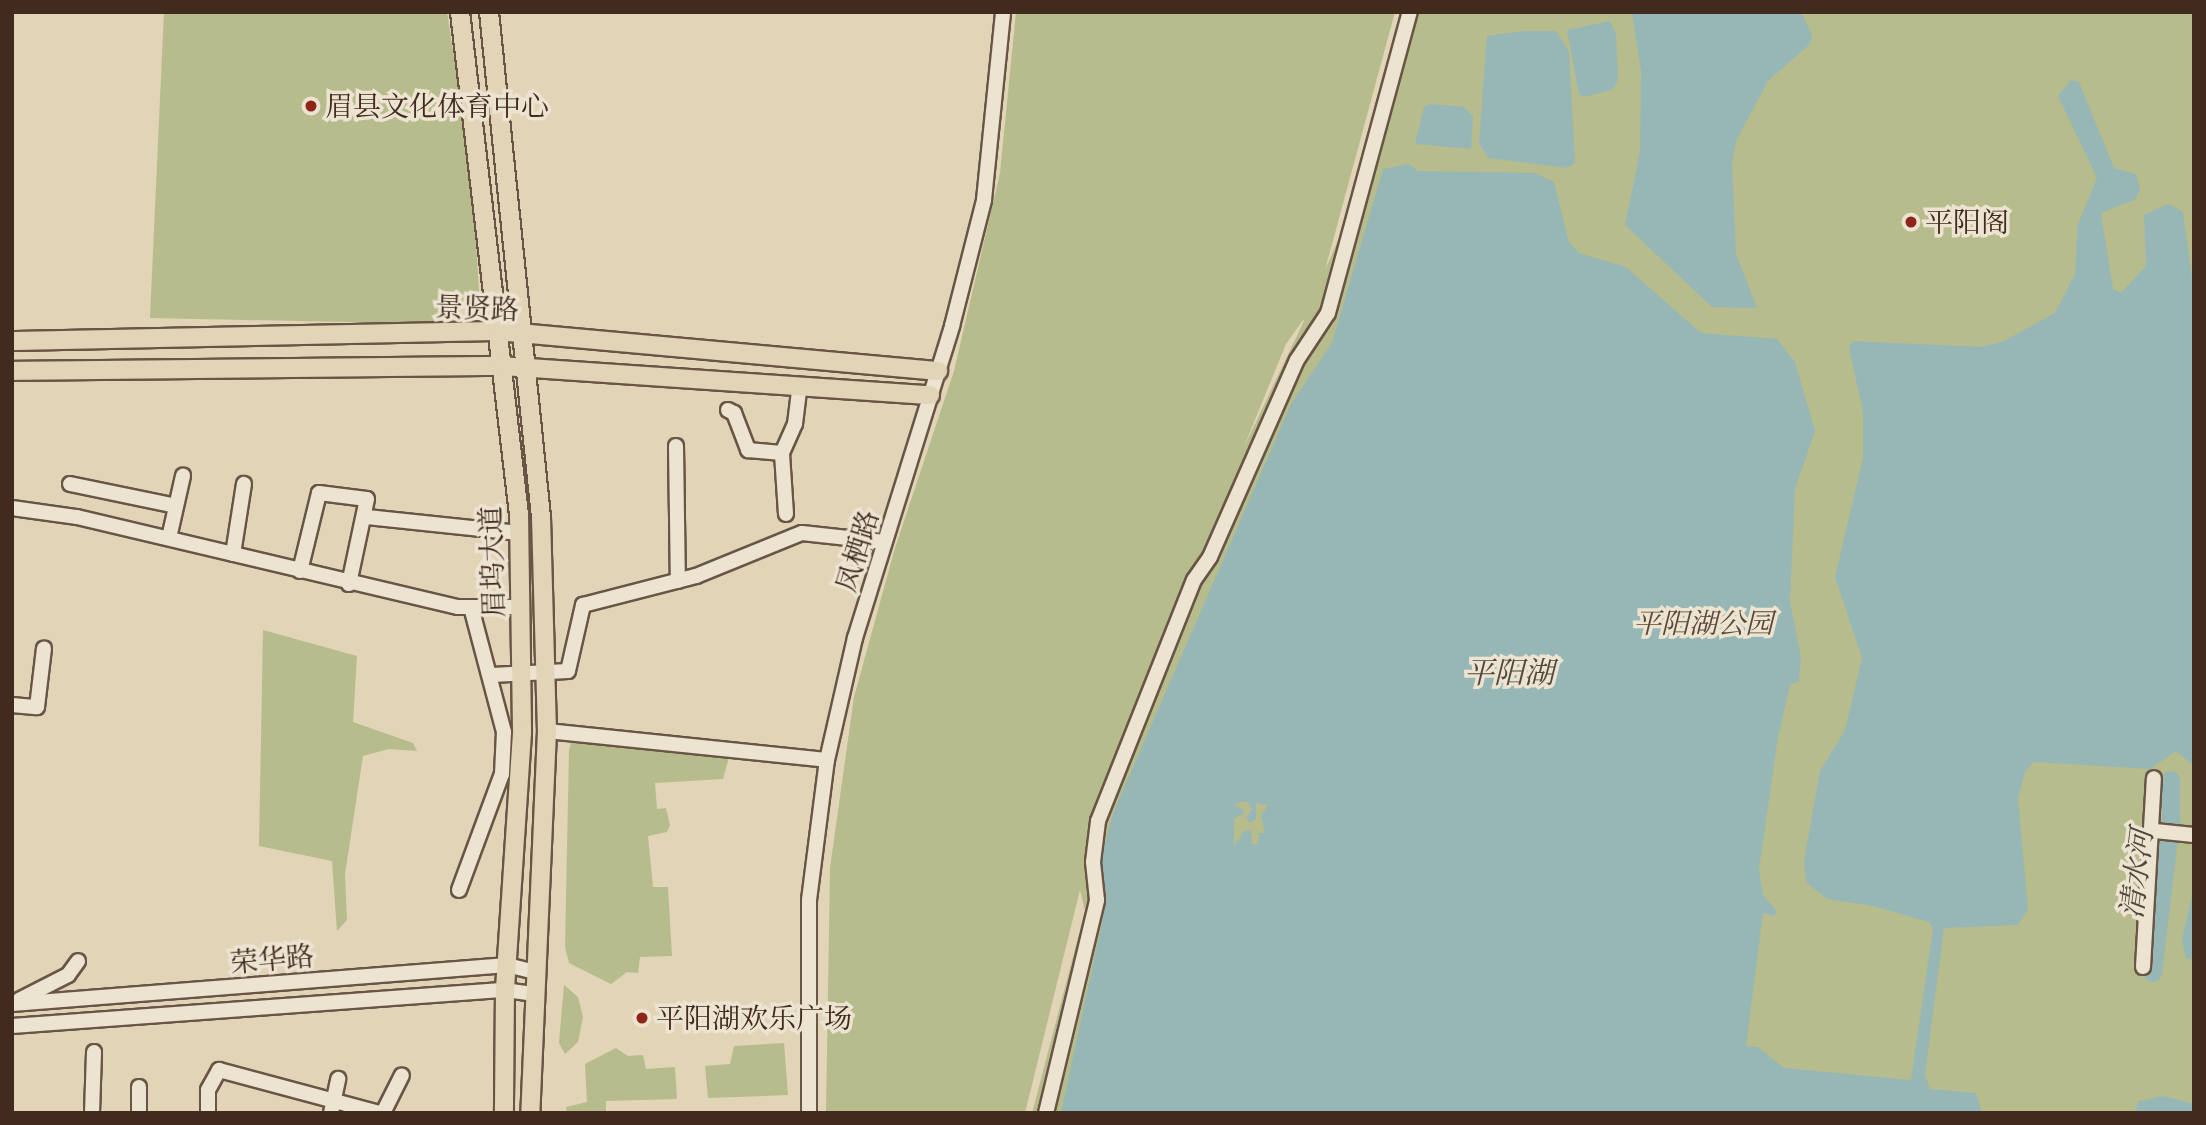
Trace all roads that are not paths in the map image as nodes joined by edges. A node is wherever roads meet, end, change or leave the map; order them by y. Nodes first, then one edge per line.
1 (460, 12) edge
2 (489, 12) edge
3 (1003, 12) edge
4 (1410, 12) edge
5 (498, 331) junction
6 (524, 336) junction
7 (12, 341) edge
8 (501, 366) junction
9 (529, 370) junction
10 (12, 371) edge
11 (938, 371) junction
12 (799, 390) junction
13 (930, 396) junction
14 (728, 410) dead end
15 (677, 446) dead end
16 (782, 453) junction
17 (183, 476) dead end
18 (70, 484) dead end
19 (244, 484) dead end
20 (176, 506) junction
21 (12, 508) edge
22 (786, 514) dead end
23 (367, 517) junction
24 (519, 533) junction
25 (169, 538) junction
26 (885, 542) junction
27 (233, 554) junction
28 (300, 571) junction
29 (678, 580) junction
30 (349, 584) junction
31 (471, 607) junction
32 (520, 607) junction
33 (44, 648) dead end
34 (521, 670) junction
35 (545, 674) junction
36 (492, 675) junction
37 (12, 705) edge
38 (547, 731) junction
39 (827, 760) junction
40 (2154, 778) dead end
41 (2155, 831) junction
42 (2194, 835) edge
43 (459, 890) dead end
44 (78, 961) dead end
45 (507, 965) junction
46 (2143, 967) dead end
47 (536, 972) junction
48 (505, 990) junction
49 (535, 994) junction
50 (13, 1004) edge
51 (12, 1026) edge
52 (94, 1052) dead end
53 (402, 1076) dead end
54 (338, 1079) dead end
55 (138, 1087) dead end
56 (335, 1098) junction
57 (92, 1113) edge
58 (139, 1113) edge
59 (208, 1113) edge
60 (331, 1113) edge
61 (381, 1113) edge
62 (504, 1113) edge
63 (530, 1113) edge
64 (809, 1113) edge
65 (1046, 1113) edge

1 - 5 main road, 眉坞大道
2 - 6 main road, 眉坞大道
3 - 11 street, 凤栖路
4 - 65 street
5 - 6 main road, 景贤路
5 - 7 main road, 景贤路
5 - 8 main road, 眉坞大道
6 - 9 main road, 眉坞大道
6 - 11 main road, 景贤路
8 - 9 main road, 景贤路
8 - 10 main road, 景贤路
8 - 24 main road, 眉坞大道
9 - 12 main road, 景贤路
9 - 35 main road, 眉坞大道
11 - 13 street, 凤栖路
12 - 13 main road, 景贤路
12 - 16 street
13 - 26 street, 凤栖路
14 - 16 street
15 - 29 street
16 - 22 street
17 - 20 street
18 - 20 street
19 - 27 street
20 - 25 street
21 - 25 street
23 - 24 street
23 - 28 street
23 - 30 street
24 - 32 main road, 眉坞大道
25 - 27 street
26 - 29 street
26 - 39 street, 凤栖路
27 - 28 street
28 - 30 street
29 - 35 street
30 - 31 street
31 - 32 street
31 - 36 street
32 - 34 main road, 眉坞大道
33 - 37 street
34 - 35 street
34 - 36 street
34 - 45 main road, 眉坞大道
35 - 38 main road, 眉坞大道
36 - 43 street
38 - 39 street
38 - 47 main road, 眉坞大道
39 - 64 street, 凤栖路
40 - 41 street
41 - 42 street
41 - 46 street
44 - 50 street
45 - 47 street, 荣华路
45 - 48 main road, 眉坞大道
45 - 50 street, 荣华路
47 - 49 main road, 眉坞大道
48 - 49 street, 荣华路
48 - 51 street, 荣华路
48 - 62 main road, 眉坞大道
49 - 63 main road, 眉坞大道
52 - 57 street
53 - 61 street
54 - 56 street
55 - 58 street
56 - 59 street
56 - 60 street
56 - 61 street

